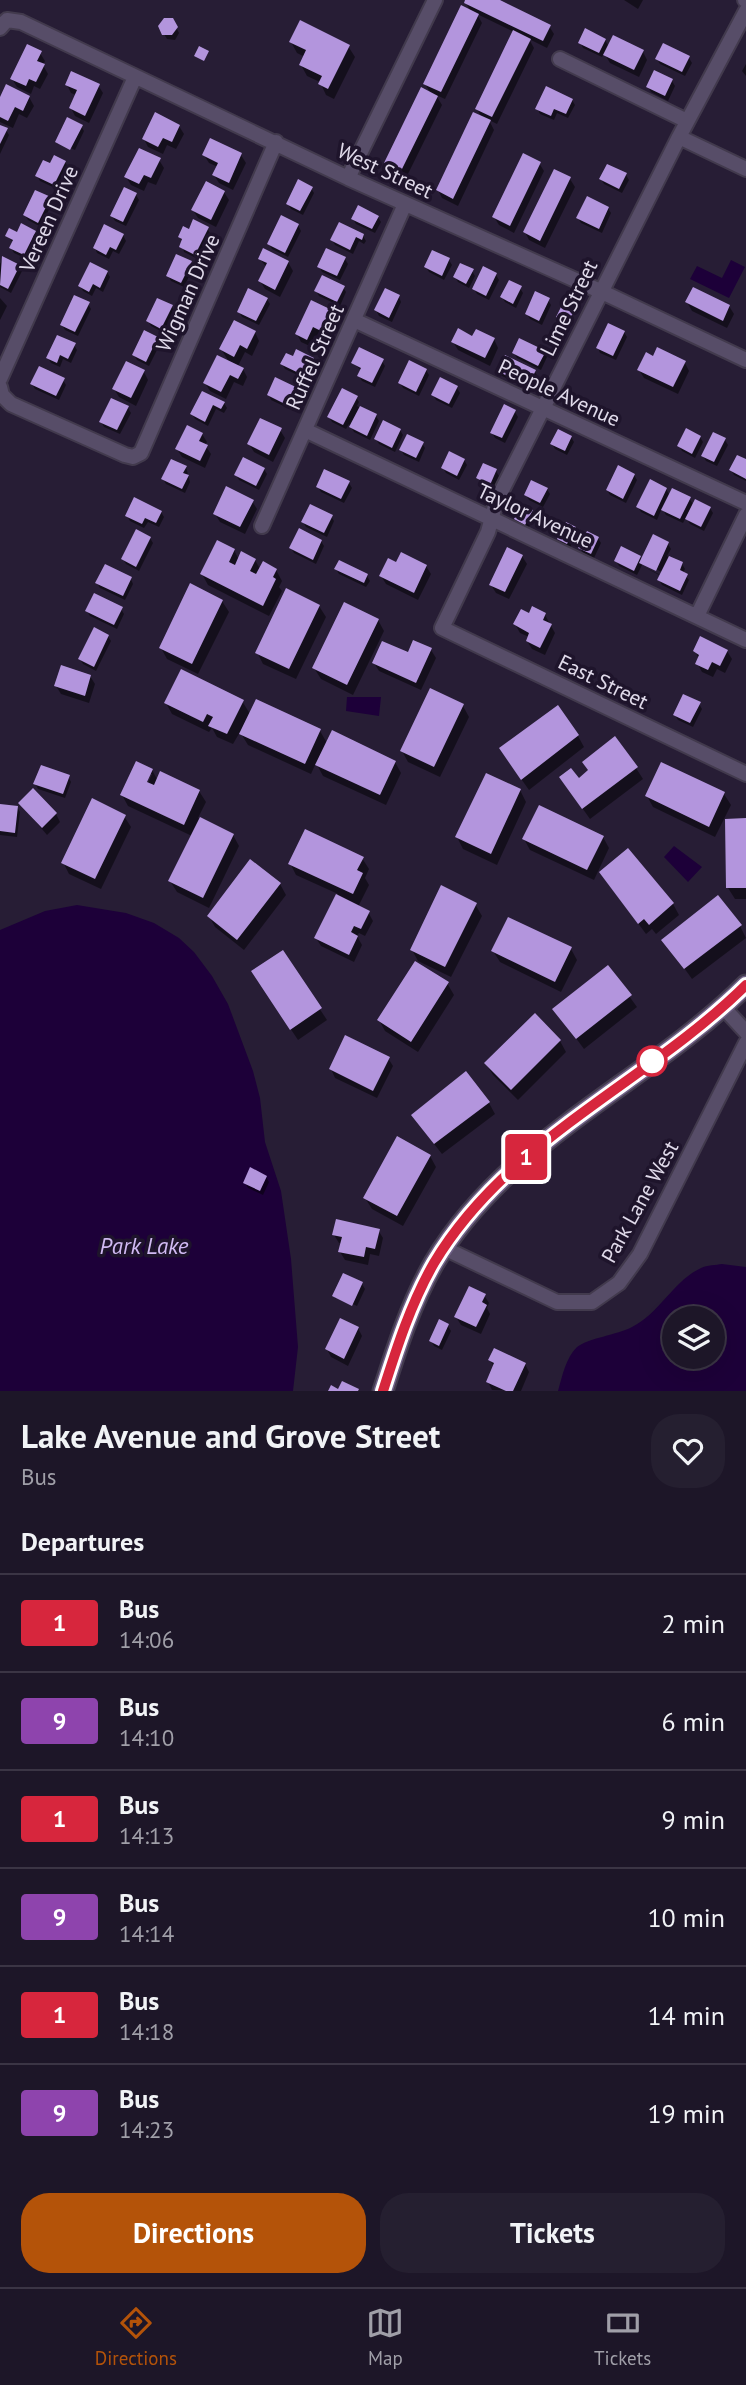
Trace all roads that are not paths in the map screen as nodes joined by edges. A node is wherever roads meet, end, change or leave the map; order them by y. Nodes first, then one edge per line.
1 (435, 0) edge
2 (746, 11) edge
3 (4, 24) edge
4 (560, 60) dead end
5 (135, 77) junction
6 (687, 121) junction
7 (679, 137) junction
8 (276, 142) junction
9 (746, 169) edge
10 (348, 178) junction
11 (405, 204) junction
12 (600, 291) junction
13 (354, 320) junction
14 (746, 360) edge
15 (0, 379) edge
16 (1, 391) edge
17 (543, 409) junction
18 (306, 430) junction
19 (746, 503) edge
20 (746, 515) edge
21 (491, 518) junction
22 (262, 526) dead end
23 (697, 616) junction
24 (442, 628) joint
25 (746, 640) edge
26 (746, 774) edge
27 (746, 985) edge
28 (723, 1007) junction
29 (746, 1031) edge
30 (746, 1043) edge
31 (444, 1248) junction
32 (383, 1391) edge

1 - 10 street
2 - 6 street, Lime Street
3 - 5 street, West Street
4 - 6 street
5 - 8 street, West Street
5 - 15 street, Vereen Drive
6 - 7 street, Lime Street
7 - 9 street
7 - 12 street, Lime Street
8 - 10 street, West Street
8 - 16 street, Wigman Drive
10 - 11 street, West Street
11 - 12 street, West Street
11 - 13 street, Ruffel Street
12 - 14 street, West Street
12 - 17 street, Lime Street
13 - 17 street, People Avenue
13 - 18 street, Ruffel Street
17 - 19 street, People Avenue
17 - 21 street, Lime Street
18 - 21 street, Taylor Avenue
18 - 22 street, Ruffel Street
20 - 23 street
21 - 23 street, Taylor Avenue
21 - 24 street, Lime Street
23 - 25 street, Taylor Avenue
24 - 26 street, East Street
27 - 28 main road
28 - 29 street
28 - 31 main road
30 - 31 street, Park Lane West
31 - 32 main road

